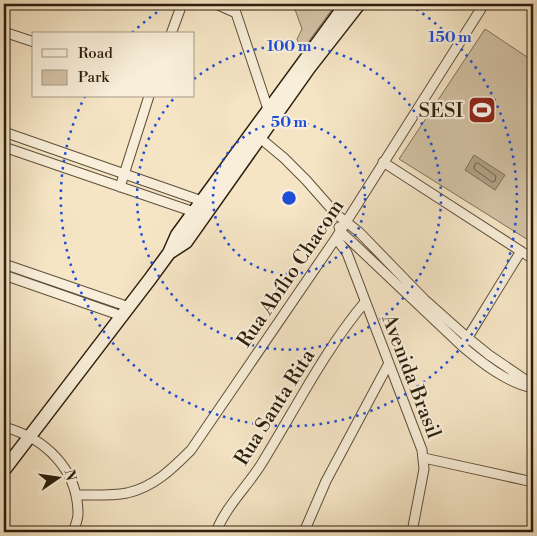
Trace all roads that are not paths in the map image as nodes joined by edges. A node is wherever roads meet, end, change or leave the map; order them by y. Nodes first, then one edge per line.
1 (182, 4) edge
2 (216, 4) edge
3 (346, 4) edge
4 (359, 4) edge
5 (484, 4) edge
6 (234, 8) edge
7 (4, 32) edge
8 (172, 32) edge
9 (32, 41) edge
10 (148, 98) edge
11 (268, 109) junction
12 (4, 132) edge
13 (260, 138) junction
14 (4, 147) edge
15 (48, 147) junction
16 (44, 161) junction
17 (382, 162) junction
18 (124, 174) junction
19 (120, 187) junction
20 (202, 201) junction
21 (194, 212) junction
22 (336, 214) junction
23 (346, 222) junction
24 (338, 234) junction
25 (521, 252) junction
26 (168, 253) junction
27 (533, 259) edge
28 (4, 264) edge
29 (4, 275) edge
30 (424, 298) junction
31 (365, 302) junction
32 (418, 306) junction
33 (126, 312) junction
34 (468, 338) junction
35 (462, 346) junction
36 (389, 363) junction
37 (493, 364) junction
38 (533, 386) edge
39 (4, 427) edge
40 (30, 436) junction
41 (424, 458) junction
42 (4, 470) edge
43 (533, 482) edge
44 (76, 495) junction
45 (73, 532) edge
46 (216, 532) edge
47 (304, 532) edge
48 (412, 532) edge

1 - 8 street
2 - 6 street
3 - 11 main road
4 - 13 main road
5 - 17 street, Rua Abílio Chacom
6 - 11 street
7 - 9 street
10 - 18 street
11 - 20 main road
12 - 15 street
13 - 22 street, Avenida Brasil
13 - 26 main road
14 - 16 street
15 - 16 street
15 - 18 street
16 - 19 street
17 - 23 street, Rua Abílio Chacom
17 - 25 street
18 - 19 street
18 - 20 street
19 - 21 street
20 - 21 main road
21 - 26 main road
22 - 23 street, Avenida Brasil
22 - 24 street, Avenida Brasil
23 - 24 street, Rua Abílio Chacom
23 - 30 street, Avenida Brasil
24 - 31 street, Avenida Brasil
24 - 32 street
24 - 44 street, Rua Abílio Chacom
25 - 27 street
25 - 34 street
26 - 33 main road
28 - 33 street
29 - 33 street
30 - 32 street
30 - 34 street, Avenida Brasil
31 - 36 street, Avenida Brasil
31 - 46 street, Rua Santa Rita
32 - 35 street
33 - 40 main road
34 - 35 street
34 - 37 street, Avenida Brasil
35 - 37 street
36 - 41 street, Avenida Brasil
36 - 47 street
37 - 38 street
39 - 40 street
40 - 42 main road
40 - 44 street
41 - 43 street
41 - 48 street, Avenida Brasil
44 - 45 street

